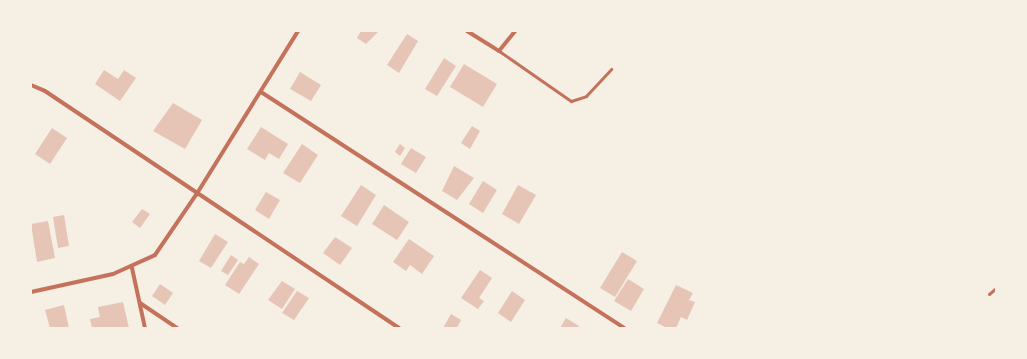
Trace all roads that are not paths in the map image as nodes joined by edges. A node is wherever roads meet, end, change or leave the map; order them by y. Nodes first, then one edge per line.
1 (298, 31) edge
2 (467, 31) edge
3 (515, 31) edge
4 (500, 51) junction
5 (611, 69) dead end
6 (31, 85) edge
7 (261, 92) junction
8 (196, 195) junction
9 (132, 268) junction
10 (996, 288) edge
11 (31, 292) edge
12 (989, 294) dead end
13 (140, 303) junction
14 (145, 328) edge
15 (177, 328) edge
16 (399, 328) edge
17 (624, 328) edge

1 - 7 street
2 - 4 street
3 - 4 street
4 - 5 lane
6 - 8 street
7 - 8 street
7 - 17 street
8 - 9 street
8 - 16 street
9 - 11 street
9 - 13 street
10 - 12 lane
13 - 14 street
13 - 15 street

